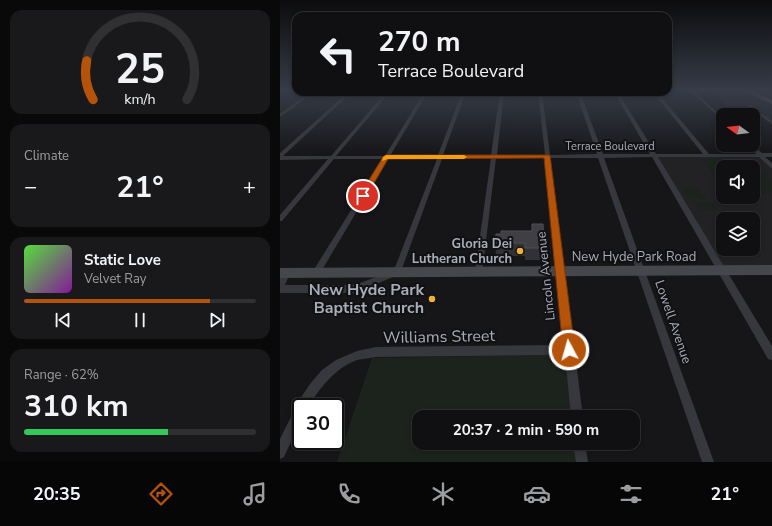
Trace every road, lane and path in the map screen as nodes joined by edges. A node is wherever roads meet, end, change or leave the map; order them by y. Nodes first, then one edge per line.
1 (329, 112) edge
2 (371, 112) edge
3 (414, 112) edge
4 (457, 112) edge
5 (500, 112) edge
6 (542, 112) edge
7 (585, 112) edge
8 (628, 112) edge
9 (671, 112) edge
10 (757, 112) edge
11 (772, 123) edge
12 (758, 152) edge
13 (761, 155) junction
14 (772, 155) edge
15 (548, 156) junction
16 (601, 156) junction
17 (654, 156) junction
18 (708, 156) junction
19 (280, 157) edge
20 (332, 157) junction
21 (386, 157) junction
22 (440, 157) junction
23 (494, 157) junction
24 (772, 166) edge
25 (280, 219) edge
26 (722, 270) junction
27 (772, 270) edge
28 (641, 271) junction
29 (397, 272) junction
30 (479, 272) junction
31 (560, 272) junction
32 (316, 273) junction
33 (282, 275) edge
34 (280, 289) edge
35 (569, 350) junction
36 (772, 355) edge
37 (575, 410) edge
38 (580, 450) edge
39 (280, 453) edge
40 (582, 462) edge
41 (708, 462) edge

1 - 19 street
2 - 20 street
3 - 21 street
4 - 22 street
5 - 23 street
6 - 15 street, Lincoln Avenue
7 - 16 street, Lowell Avenue
8 - 17 street
9 - 18 street
10 - 11 street
12 - 13 street
13 - 14 street, Terrace Boulevard
13 - 18 street, Terrace Boulevard
13 - 24 street
15 - 16 street, Terrace Boulevard
15 - 23 street, Terrace Boulevard
15 - 31 street, Lincoln Avenue
16 - 17 street, Terrace Boulevard
16 - 28 street, Lowell Avenue
17 - 18 street, Terrace Boulevard
17 - 26 street
19 - 20 street, Terrace Boulevard
20 - 21 street, Terrace Boulevard
20 - 25 street
21 - 22 street, Terrace Boulevard
21 - 32 street
22 - 23 street, Terrace Boulevard
22 - 29 street
23 - 30 street
26 - 27 main road, New Hyde Park Road
26 - 28 main road, New Hyde Park Road
26 - 36 street
28 - 31 main road, New Hyde Park Road
28 - 41 street, Lowell Avenue
29 - 30 main road, New Hyde Park Road
29 - 32 main road, New Hyde Park Road
29 - 34 street
30 - 31 main road, New Hyde Park Road
31 - 35 street, Lincoln Avenue
32 - 33 main road, New Hyde Park Road
33 - 34 street
35 - 37 street, Lincoln Avenue
35 - 39 street, Williams Street
38 - 40 street

